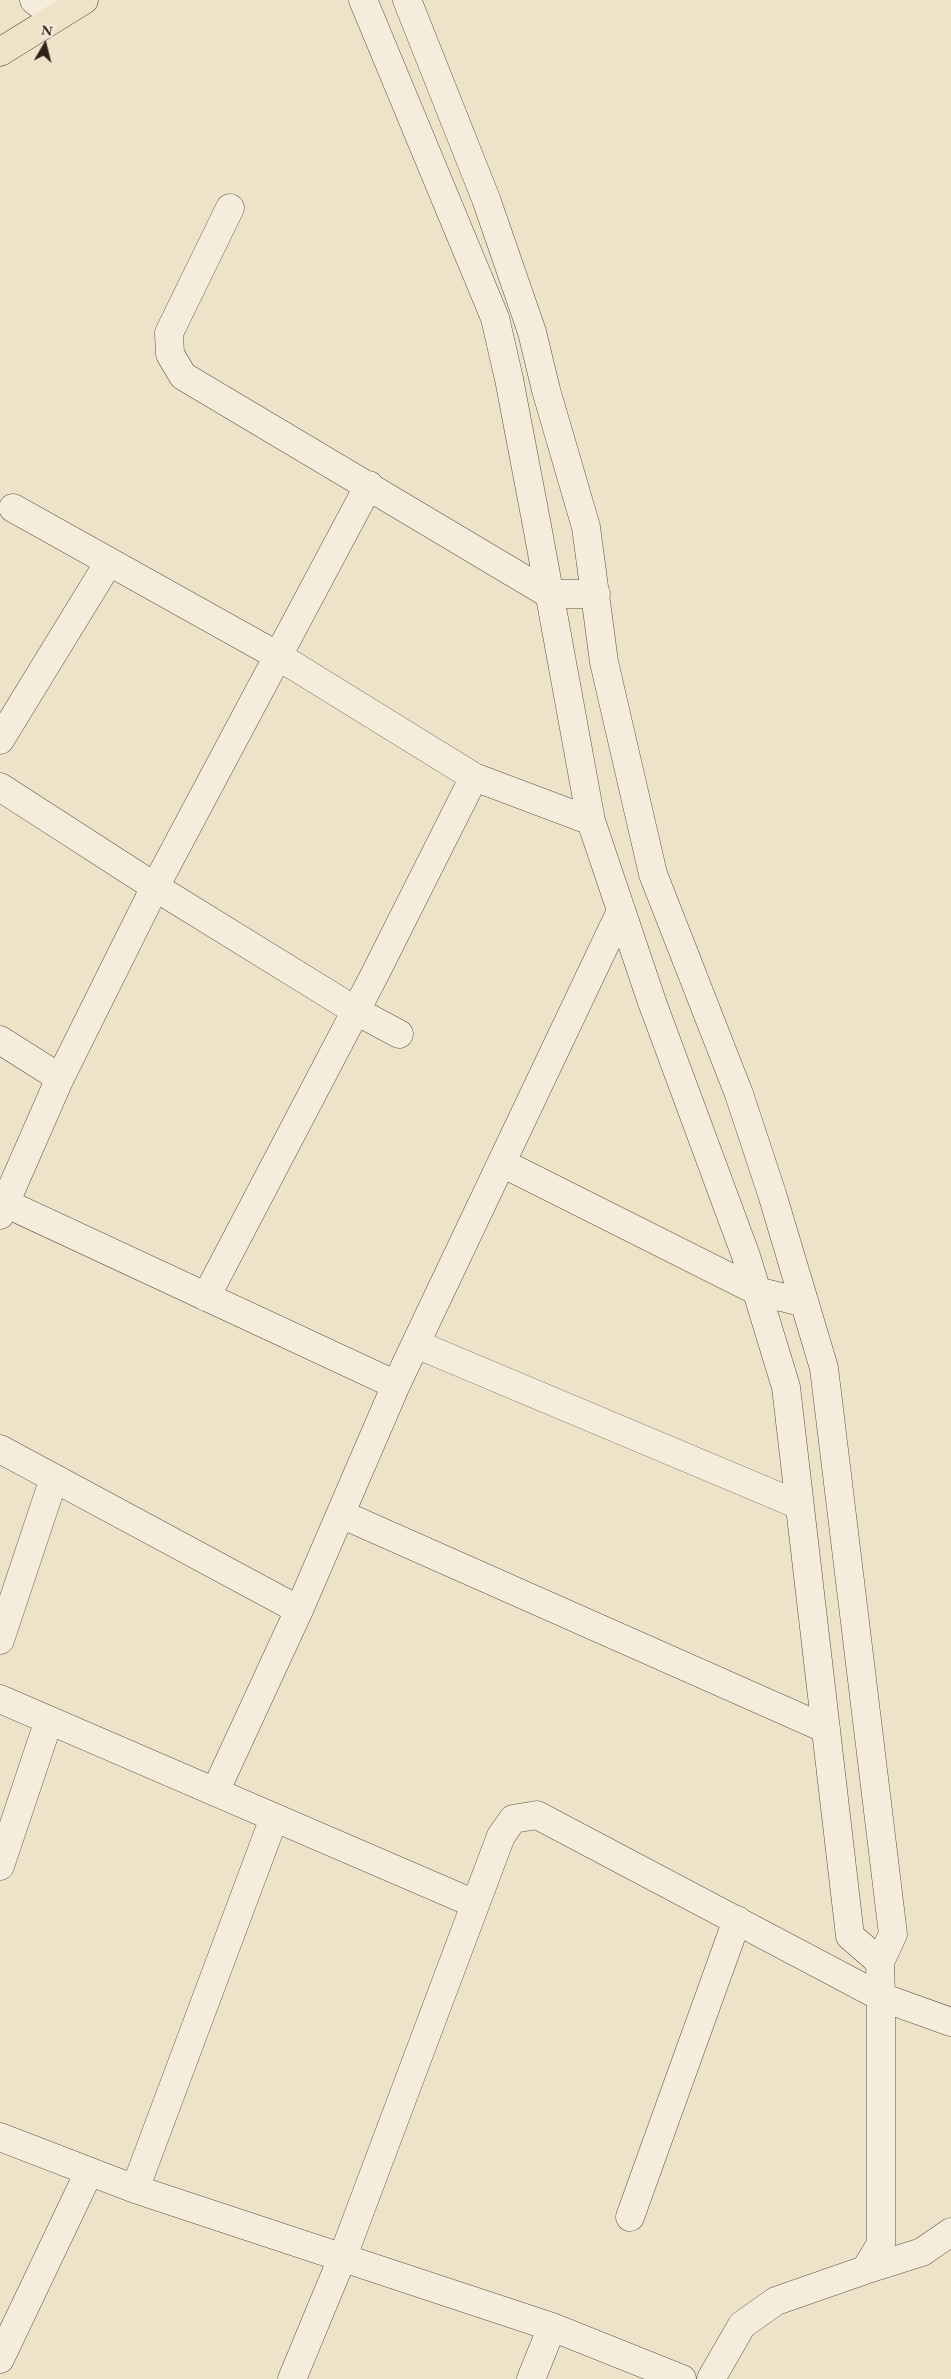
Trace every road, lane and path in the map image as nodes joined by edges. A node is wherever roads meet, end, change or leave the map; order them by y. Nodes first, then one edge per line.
1 (34, 0) edge
2 (84, 0) edge
3 (363, 0) edge
4 (406, 0) edge
5 (56, 17) junction
6 (419, 30) junction
7 (380, 42) junction
8 (0, 52) edge
9 (486, 199) junction
10 (230, 208) dead end
11 (450, 211) junction
12 (369, 485) junction
13 (13, 508) dead end
14 (109, 562) junction
15 (549, 594) junction
16 (596, 594) junction
17 (278, 656) junction
18 (0, 740) edge
19 (474, 777) junction
20 (0, 787) edge
21 (591, 820) junction
22 (155, 887) junction
23 (622, 911) junction
24 (356, 1011) junction
25 (399, 1034) dead end
26 (0, 1040) edge
27 (60, 1078) junction
28 (502, 1163) junction
29 (3, 1209) edge
30 (757, 1291) junction
31 (206, 1297) junction
32 (805, 1303) junction
33 (416, 1344) junction
34 (396, 1385) junction
35 (0, 1449) edge
36 (54, 1478) junction
37 (800, 1504) junction
38 (341, 1514) junction
39 (299, 1610) junction
40 (0, 1640) edge
41 (0, 1699) edge
42 (49, 1720) junction
43 (826, 1729) junction
44 (215, 1792) junction
45 (274, 1818) junction
46 (0, 1866) edge
47 (475, 1904) junction
48 (737, 1920) junction
49 (880, 1962) junction
50 (881, 1996) junction
51 (951, 2022) edge
52 (0, 2137) edge
53 (89, 2172) junction
54 (135, 2189) junction
55 (630, 2217) dead end
56 (951, 2232) edge
57 (343, 2256) junction
58 (865, 2270) junction
59 (552, 2327) junction
60 (0, 2359) edge
61 (292, 2379) edge
62 (531, 2379) edge
63 (682, 2379) edge
64 (711, 2379) edge

1 - 5 street
2 - 5 highway
3 - 7 street
4 - 6 street
5 - 8 highway
6 - 7 street
6 - 9 street
7 - 11 street
9 - 11 street
9 - 16 street
10 - 12 street
11 - 15 street
12 - 15 street
12 - 17 street
13 - 14 street
14 - 17 street
14 - 18 street
15 - 16 street
15 - 21 street
16 - 32 street
17 - 19 street
17 - 22 street
19 - 21 street
19 - 24 street
20 - 22 street
21 - 23 street
22 - 24 street
22 - 27 street
23 - 28 street
23 - 30 street
24 - 25 street
24 - 31 street
26 - 27 street
27 - 29 street
28 - 30 street
28 - 33 street
29 - 31 street
30 - 32 street
30 - 37 street
31 - 34 street
32 - 49 street
33 - 34 street
33 - 37 street
34 - 38 street
35 - 36 street
36 - 39 street
36 - 40 street
37 - 43 street
38 - 39 street
38 - 43 street
39 - 44 street
41 - 42 street
42 - 44 street
42 - 46 street
43 - 49 street
44 - 45 street
45 - 47 street
45 - 54 street
47 - 48 street
47 - 57 street
48 - 50 street
48 - 55 street
49 - 50 street
50 - 51 street
50 - 58 street
52 - 53 street
53 - 54 street
53 - 60 street
54 - 57 street
56 - 58 street
57 - 59 street
57 - 61 street
58 - 64 street
59 - 62 street
59 - 63 street

